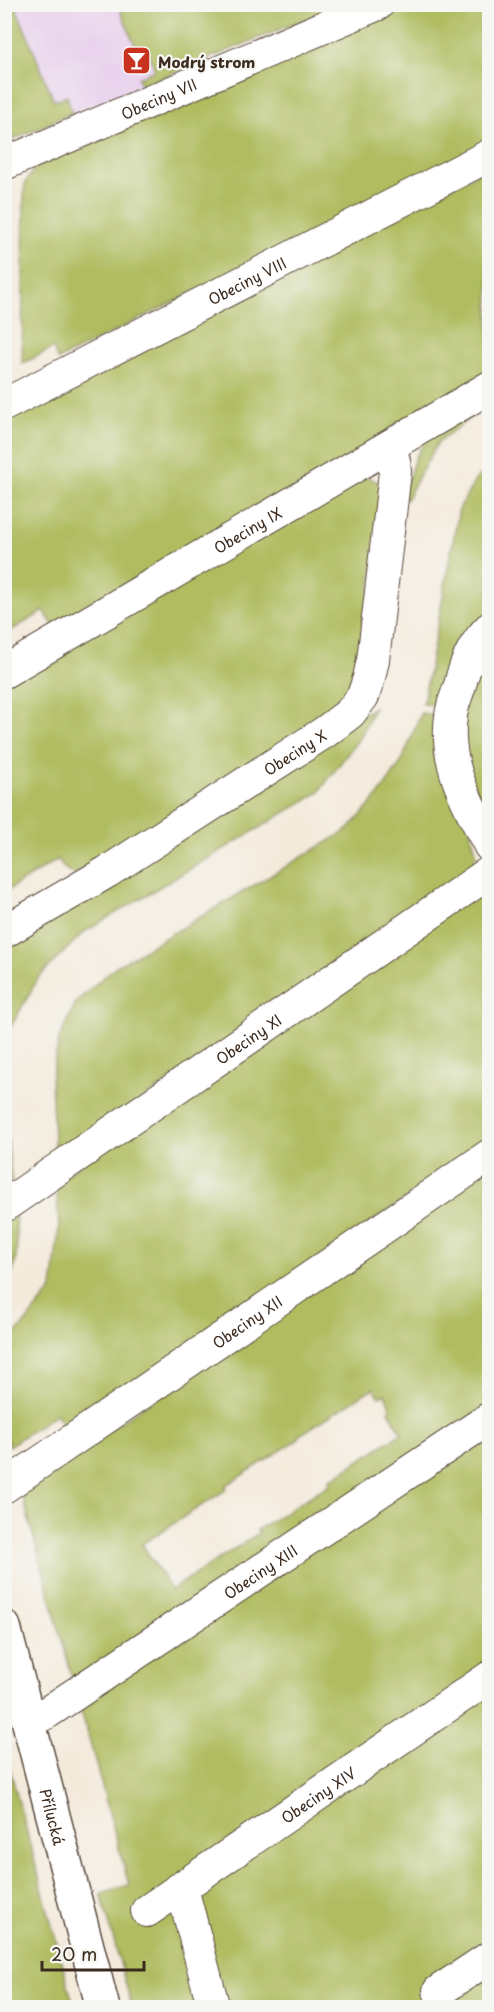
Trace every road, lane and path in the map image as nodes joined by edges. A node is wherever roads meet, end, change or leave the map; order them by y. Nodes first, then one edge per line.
1 (378, 4) edge
2 (489, 156) edge
3 (4, 164) edge
4 (489, 387) edge
5 (4, 405) edge
6 (389, 447) junction
7 (489, 628) edge
8 (4, 672) edge
9 (489, 846) edge
10 (489, 872) edge
11 (4, 932) edge
12 (489, 1155) edge
13 (6, 1204) edge
14 (489, 1418) edge
15 (4, 1487) edge
16 (4, 1627) edge
17 (489, 1677) edge
18 (30, 1722) junction
19 (182, 1888) junction
20 (147, 1911) dead end
21 (489, 1956) edge
22 (439, 1991) dead end
23 (103, 2007) edge
24 (211, 2007) edge

1 - 3 street, Obeciny VII
2 - 5 street, Obeciny VIII
4 - 6 street, Obeciny IX
6 - 8 street, Obeciny IX
6 - 11 street, Obeciny X
7 - 9 street
10 - 13 street, Obeciny XI
12 - 15 street, Obeciny XII
14 - 18 street, Obeciny XIII
16 - 18 street, Přílucká
17 - 19 street, Obeciny XIV
18 - 23 street, Přílucká
19 - 20 street, Obeciny XIV
19 - 24 street
21 - 22 street

